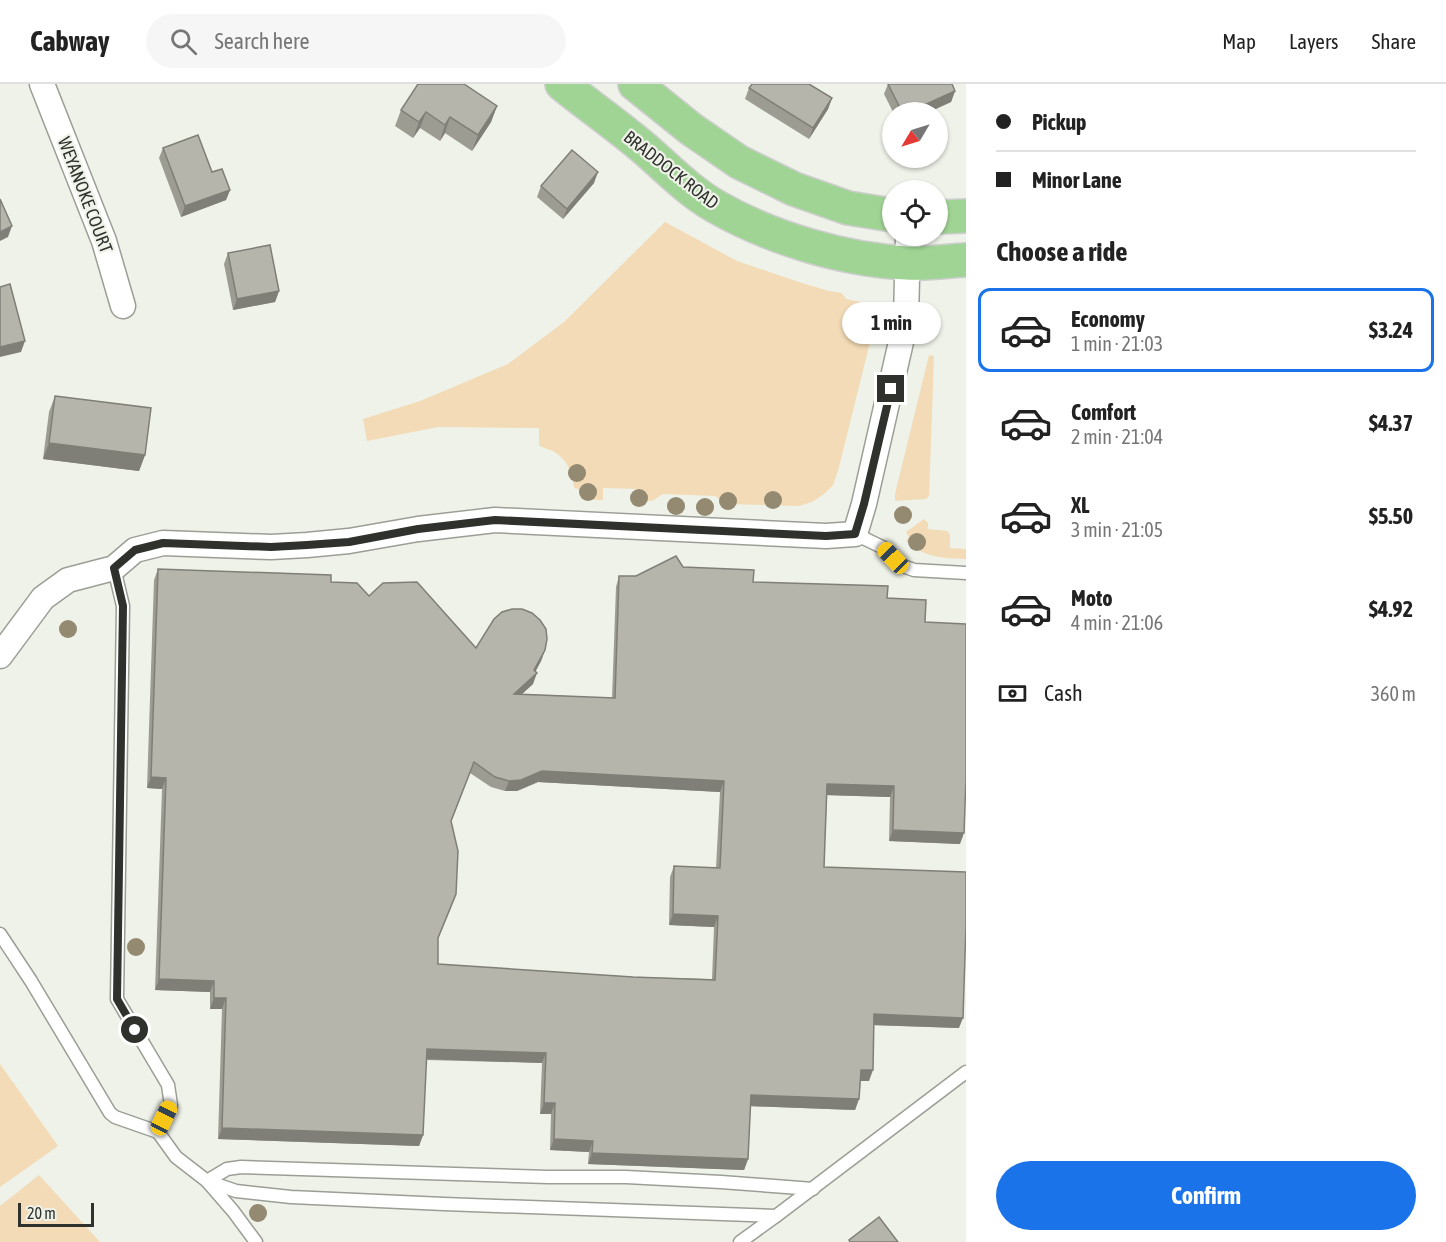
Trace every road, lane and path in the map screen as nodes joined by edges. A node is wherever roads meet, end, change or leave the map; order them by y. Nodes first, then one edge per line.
1 (42, 84) edge
2 (562, 84) edge
3 (634, 84) edge
4 (882, 213) edge
5 (966, 216) edge
6 (948, 217) edge
7 (907, 249) edge
8 (966, 260) edge
9 (123, 306) dead end
10 (855, 534) junction
11 (114, 568) junction
12 (966, 573) edge
13 (0, 656) edge
14 (0, 934) edge
15 (966, 1072) edge
16 (158, 1132) junction
17 (207, 1181) junction
18 (813, 1189) junction
19 (776, 1216) junction
20 (256, 1242) edge
21 (740, 1242) edge

1 - 9 street, WEYANOKE COURT
2 - 7 main road, BRADDOCK ROAD
3 - 4 main road
5 - 6 main road
7 - 8 main road, BRADDOCK ROAD
7 - 10 street
10 - 11 street
10 - 12 lane
11 - 13 street
11 - 16 lane
14 - 16 lane
15 - 18 lane
16 - 17 lane
17 - 18 lane
17 - 19 lane
17 - 20 lane
18 - 19 lane
19 - 21 lane

